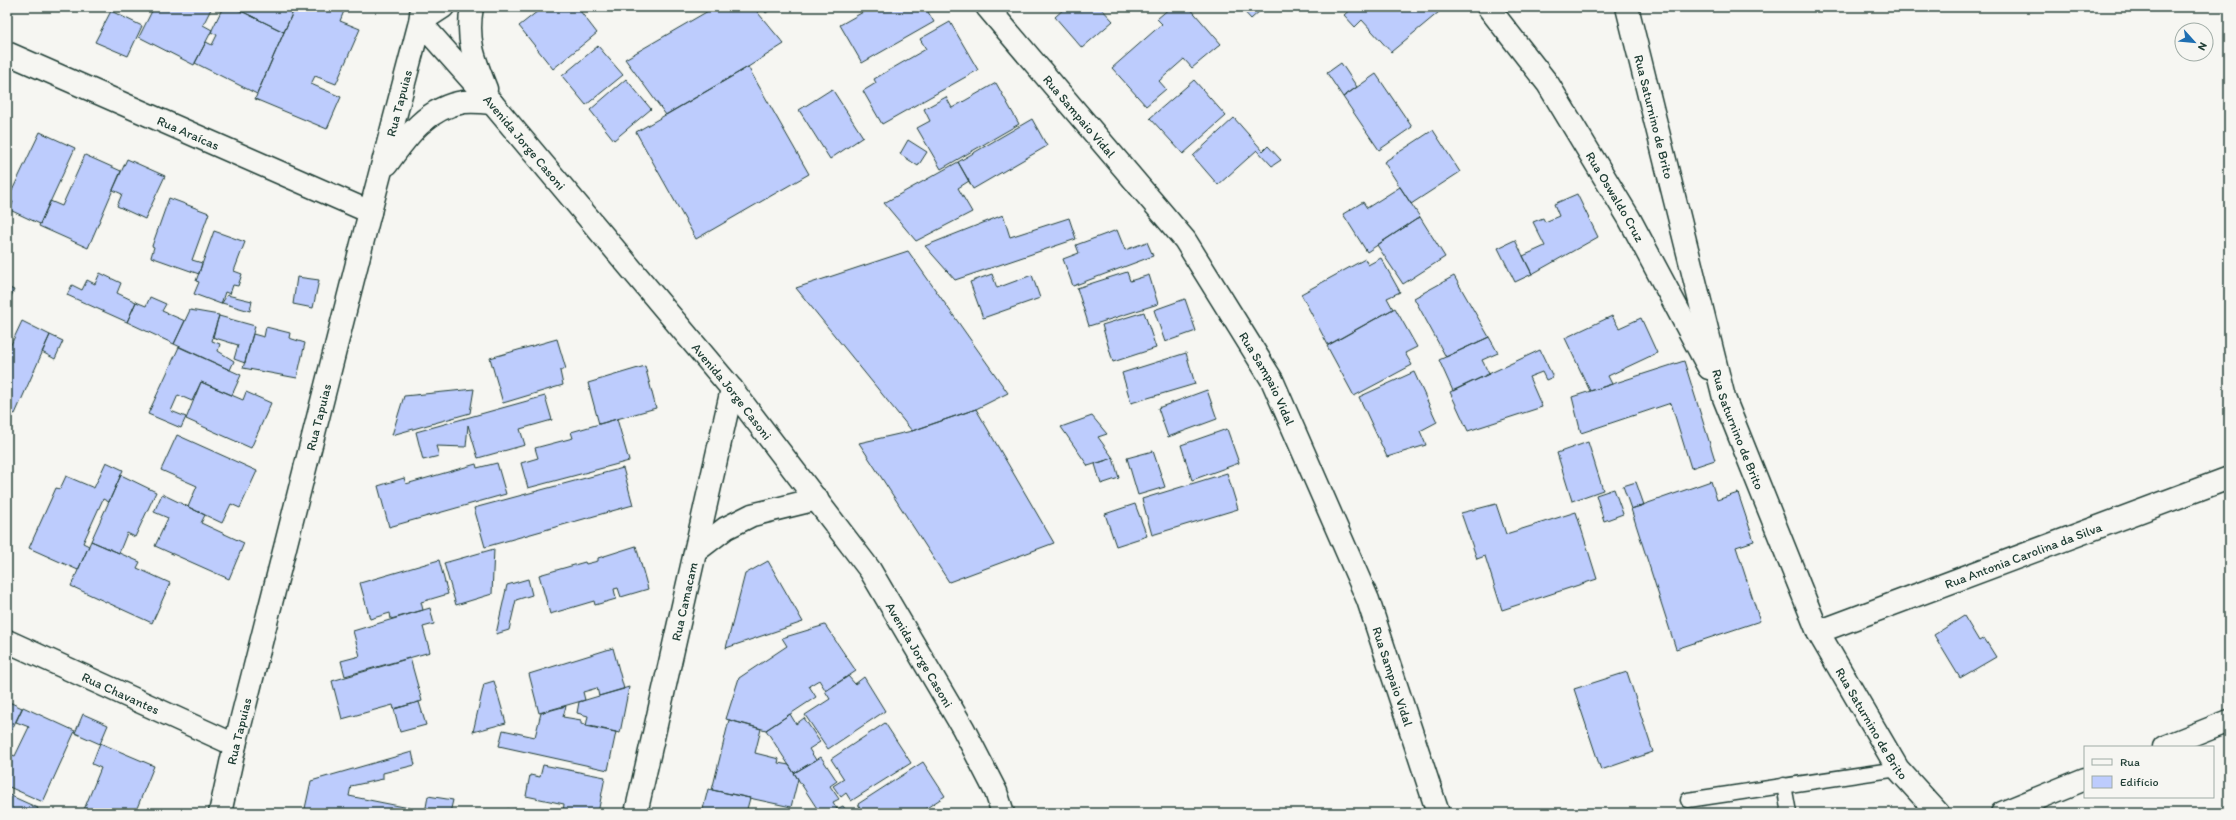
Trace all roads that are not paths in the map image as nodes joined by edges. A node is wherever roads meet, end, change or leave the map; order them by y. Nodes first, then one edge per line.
1 (443, 7) edge
2 (472, 7) edge
3 (987, 7) edge
4 (1488, 7) edge
5 (1627, 7) edge
6 (416, 12) edge
7 (7, 53) edge
8 (492, 103) junction
9 (379, 174) junction
10 (370, 212) junction
11 (732, 390) junction
12 (1724, 398) junction
13 (2229, 478) edge
14 (817, 499) junction
15 (696, 550) junction
16 (1818, 632) junction
17 (7, 641) edge
18 (2229, 721) edge
19 (235, 745) junction
20 (2166, 746) edge
21 (1898, 769) junction
22 (2084, 779) edge
23 (1784, 785) junction
24 (996, 792) junction
25 (1688, 800) dead end
26 (220, 813) edge
27 (636, 813) edge
28 (991, 813) edge
29 (1003, 813) edge
30 (1438, 813) edge
31 (1789, 813) edge
32 (1938, 813) edge
33 (2002, 813) edge

1 - 6 street
2 - 8 street
3 - 30 street, Rua Sampaio Vidal
4 - 12 street, Rua Oswaldo Cruz
5 - 12 street, Rua Saturnino de Brito
6 - 8 street, Avenida Jorge Casoni
6 - 9 street, Rua Tapuias
7 - 10 street, Rua Araícas
8 - 9 street
8 - 11 street, Avenida Jorge Casoni
9 - 10 street, Rua Tapuias
10 - 19 street, Rua Tapuias
11 - 14 street, Avenida Jorge Casoni
11 - 15 street, Rua Camacam
12 - 16 street, Rua Saturnino de Brito
13 - 16 street, Rua Antonia Carolina da Silva
14 - 15 street
14 - 24 street, Avenida Jorge Casoni
15 - 27 street, Rua Camacam
16 - 21 street, Rua Saturnino de Brito
17 - 19 street, Rua Chavantes
18 - 20 street
19 - 26 street, Rua Tapuias
21 - 23 lane
21 - 32 street, Rua Saturnino de Brito
22 - 33 street
23 - 25 lane
23 - 31 lane
24 - 28 street
24 - 29 street, Avenida Jorge Casoni

